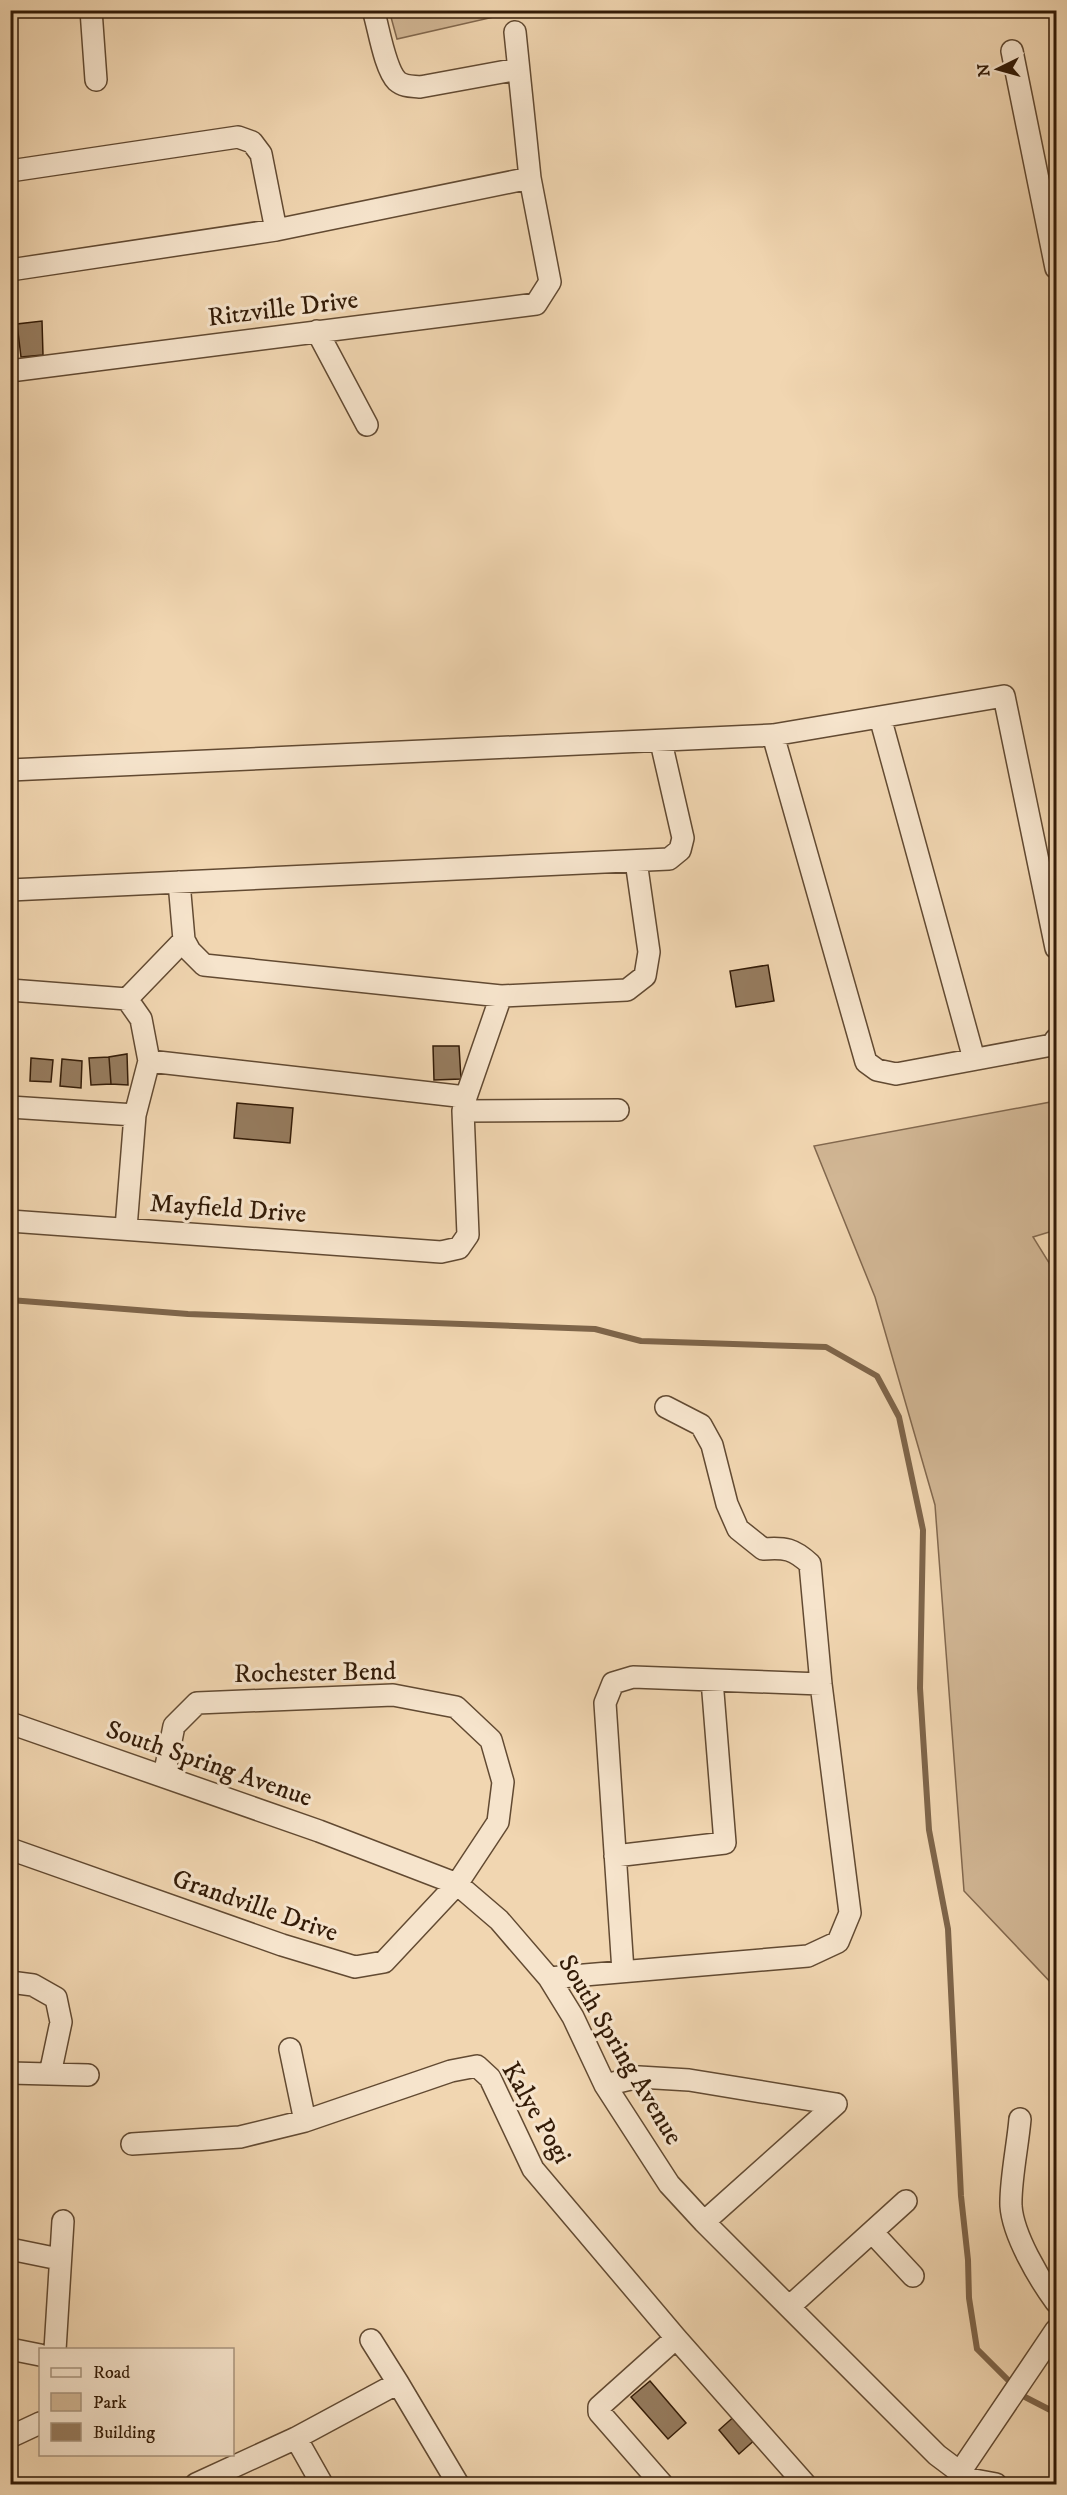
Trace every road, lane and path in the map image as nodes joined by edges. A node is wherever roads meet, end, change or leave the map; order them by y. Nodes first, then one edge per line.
1 (91, 10) edge
2 (378, 11) edge
3 (515, 32) dead end
4 (1012, 51) dead end
5 (518, 69) junction
6 (96, 80) dead end
7 (10, 171) edge
8 (530, 178) junction
9 (276, 230) junction
10 (1056, 268) edge
11 (10, 270) edge
12 (317, 331) junction
13 (10, 370) edge
14 (367, 425) dead end
15 (880, 717) junction
16 (773, 735) junction
17 (661, 742) junction
18 (10, 770) edge
19 (636, 861) junction
20 (179, 882) junction
21 (10, 890) edge
22 (184, 940) junction
23 (1056, 948) edge
24 (10, 990) edge
25 (501, 996) junction
26 (127, 999) junction
27 (1056, 1039) edge
28 (974, 1059) junction
29 (149, 1061) junction
30 (464, 1104) junction
31 (10, 1107) edge
32 (618, 1110) dead end
33 (135, 1115) junction
34 (10, 1221) edge
35 (126, 1228) junction
36 (666, 1407) dead end
37 (712, 1680) junction
38 (821, 1684) junction
39 (10, 1723) edge
40 (164, 1776) junction
41 (10, 1849) edge
42 (615, 1856) junction
43 (457, 1884) junction
44 (623, 1971) junction
45 (549, 1978) junction
46 (10, 1982) edge
47 (290, 2049) dead end
48 (10, 2073) edge
49 (50, 2074) junction
50 (88, 2075) dead end
51 (604, 2085) junction
52 (1020, 2119) dead end
53 (304, 2121) junction
54 (132, 2144) dead end
55 (906, 2201) dead end
56 (63, 2221) dead end
57 (704, 2222) junction
58 (872, 2232) junction
59 (10, 2249) edge
60 (59, 2259) junction
61 (913, 2276) dead end
62 (1056, 2302) edge
63 (789, 2307) junction
64 (1056, 2330) edge
65 (676, 2338) junction
66 (371, 2340) dead end
67 (55, 2348) edge
68 (10, 2349) edge
69 (39, 2355) edge
70 (398, 2383) junction
71 (39, 2423) edge
72 (10, 2437) edge
73 (296, 2438) junction
74 (967, 2478) edge
75 (196, 2484) edge
76 (322, 2484) edge
77 (458, 2484) edge
78 (662, 2484) edge
79 (805, 2484) edge
80 (996, 2484) edge

1 - 6 street
2 - 5 street
3 - 5 street
4 - 10 street
5 - 8 street
7 - 9 street
8 - 9 street
8 - 12 street, Ritzville Drive
9 - 11 street
12 - 13 street, Ritzville Drive
12 - 14 street
15 - 16 street
15 - 23 street
15 - 28 street
16 - 17 street
16 - 28 street
17 - 18 street
17 - 19 street
19 - 20 street
19 - 25 street
20 - 21 street
20 - 22 street
22 - 25 street
22 - 26 street
24 - 26 street
25 - 30 street
26 - 29 street
27 - 28 street
29 - 30 street
29 - 33 street
30 - 32 street
30 - 35 street, Mayfield Drive
31 - 33 street
33 - 35 street
34 - 35 street, Mayfield Drive
36 - 38 street
37 - 38 street
37 - 42 street
37 - 42 street
38 - 44 street
39 - 40 street, South Spring Avenue
40 - 43 street, South Spring Avenue
40 - 43 street, Rochester Bend
41 - 43 street, Grandville Drive
42 - 44 street
43 - 45 street, South Spring Avenue
44 - 45 street
45 - 51 street, South Spring Avenue
46 - 49 street
47 - 53 street
48 - 49 street
49 - 50 street
51 - 57 street, South Spring Avenue
51 - 57 street
52 - 62 street
53 - 54 street, Kalye Pogi
53 - 65 street, Kalye Pogi
55 - 58 street
56 - 60 street
57 - 63 street, South Spring Avenue
58 - 61 street
58 - 63 street
59 - 60 street
60 - 67 street
63 - 74 street, South Spring Avenue
64 - 74 street
65 - 78 street
65 - 79 street, Kalye Pogi
66 - 70 street
68 - 69 street
70 - 73 street
70 - 77 street
71 - 72 street
73 - 75 street
73 - 76 street
74 - 80 street, South Spring Avenue

